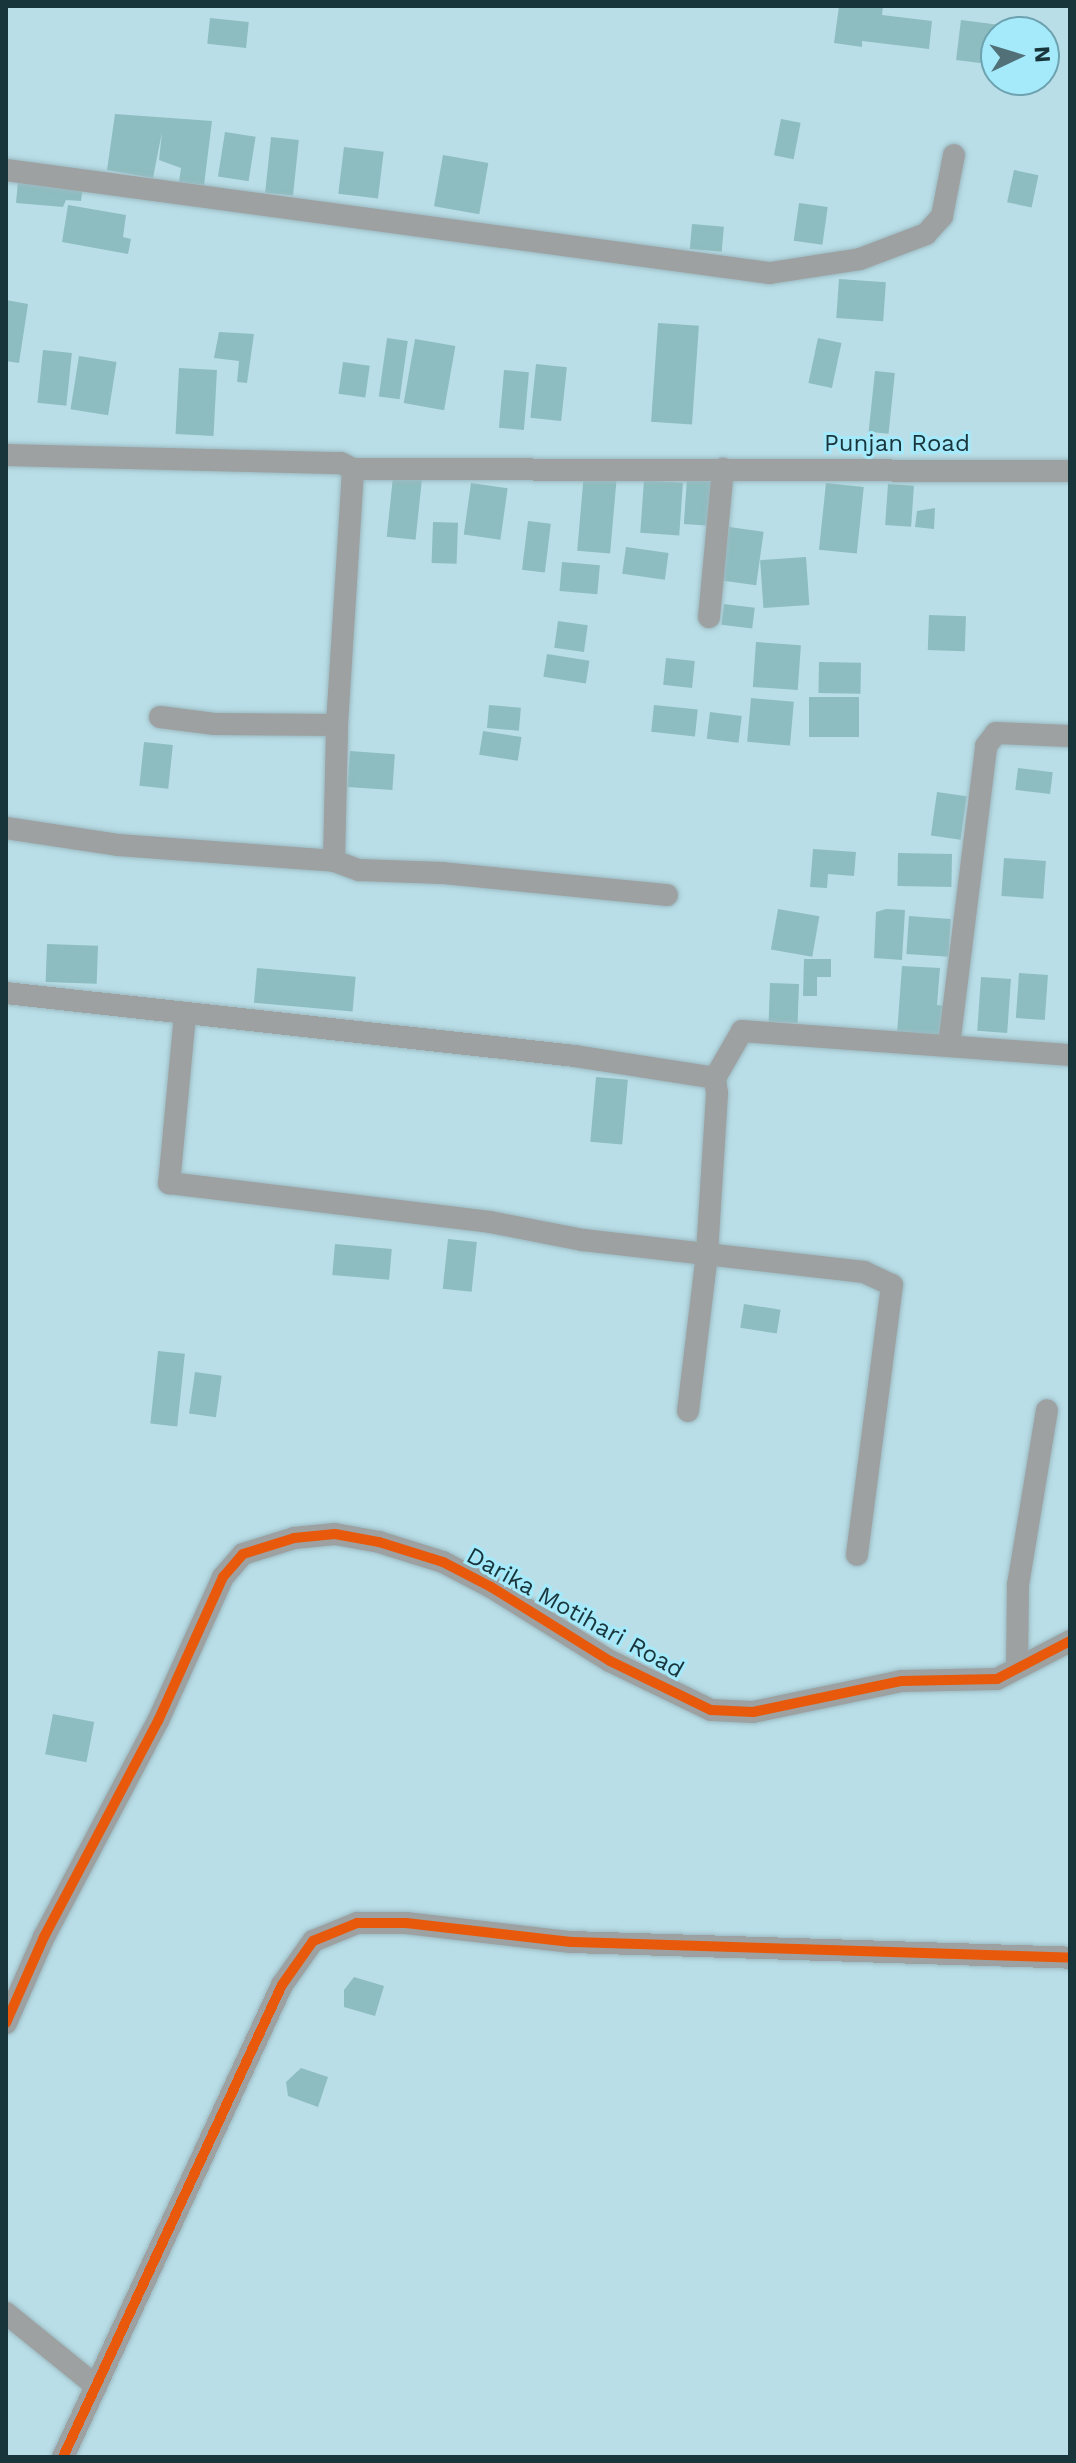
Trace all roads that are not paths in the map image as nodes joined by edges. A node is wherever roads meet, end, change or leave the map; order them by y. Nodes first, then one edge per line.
1 (954, 155) dead end
2 (6, 170) edge
3 (6, 455) edge
4 (353, 469) junction
5 (723, 469) junction
6 (1070, 471) edge
7 (709, 617) dead end
8 (160, 717) dead end
9 (337, 725) junction
10 (1070, 736) edge
11 (6, 828) edge
12 (334, 861) junction
13 (667, 895) dead end
14 (6, 993) edge
15 (185, 1015) junction
16 (949, 1045) junction
17 (1070, 1055) edge
18 (715, 1078) junction
19 (707, 1253) junction
20 (1047, 1410) dead end
21 (688, 1411) dead end
22 (857, 1555) dead end
23 (1070, 1641) edge
24 (1017, 1667) junction
25 (1070, 1958) edge
26 (6, 2023) edge
27 (6, 2313) edge
28 (96, 2386) junction
29 (63, 2457) edge

1 - 2 street
3 - 4 street, Punjan Road
4 - 5 street, Punjan Road
4 - 9 street
5 - 6 street, Punjan Road
5 - 7 street
8 - 9 street
9 - 12 street
10 - 16 street
11 - 12 street
12 - 13 street
14 - 15 street
15 - 18 street
15 - 19 street
16 - 17 street
16 - 18 street
18 - 19 street
19 - 21 street
19 - 22 street
20 - 24 street
23 - 24 street, Darika Motihari Road
24 - 26 street, Darika Motihari Road
25 - 28 street
27 - 28 street
28 - 29 street

